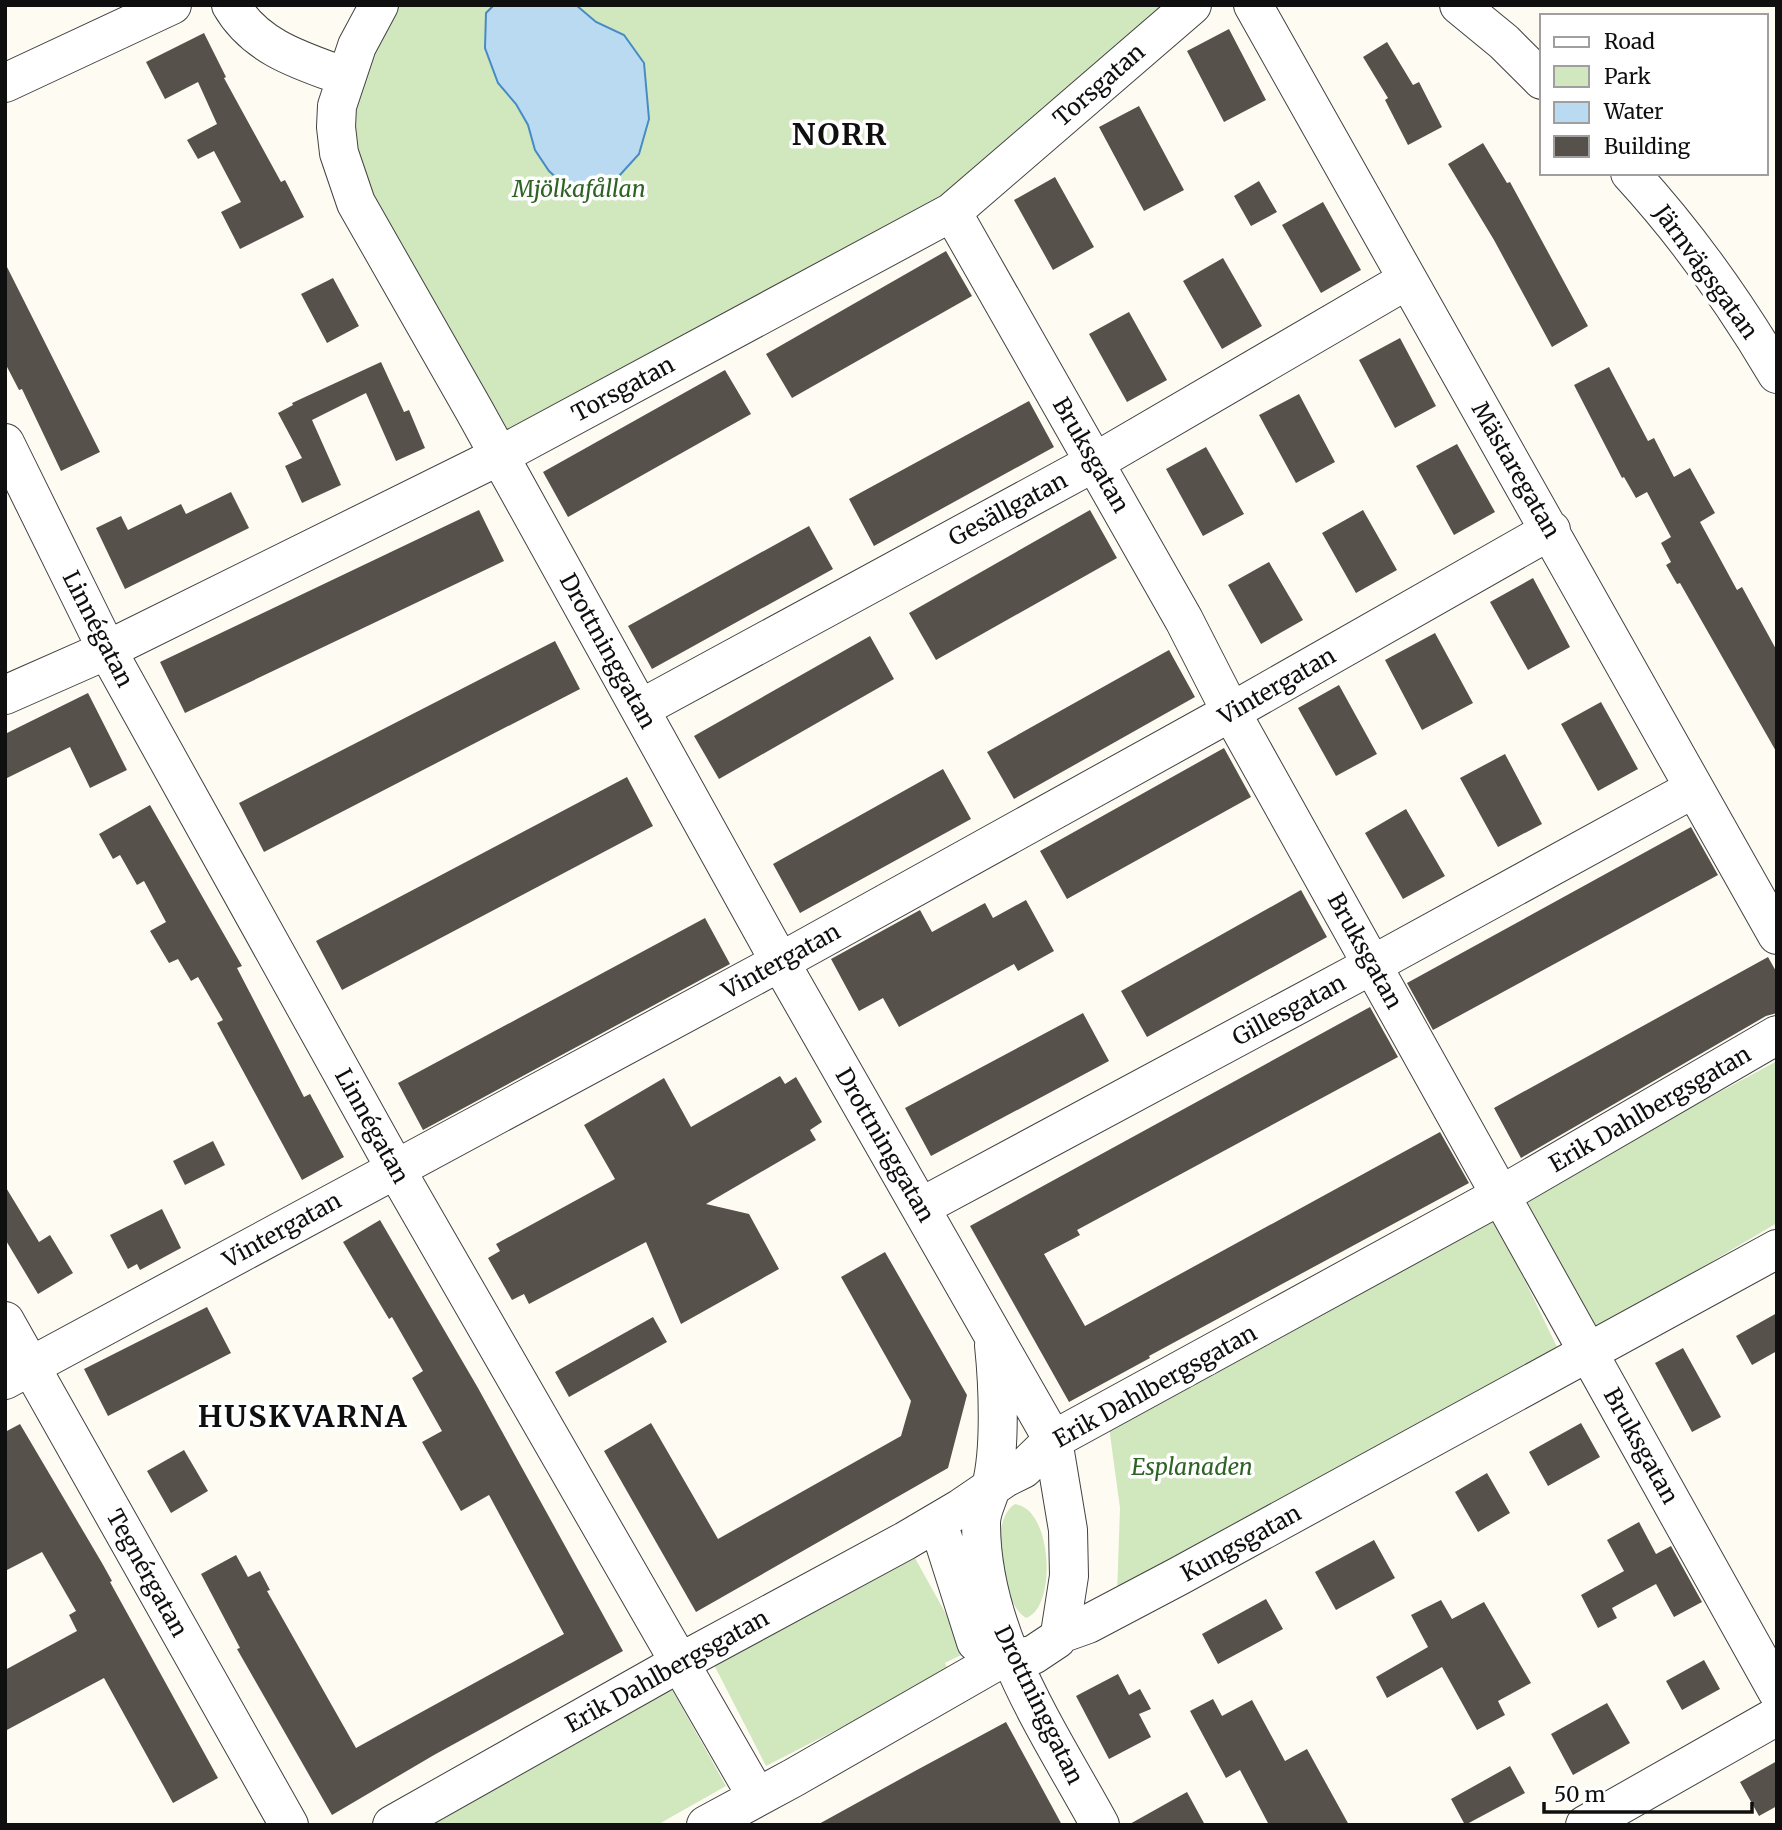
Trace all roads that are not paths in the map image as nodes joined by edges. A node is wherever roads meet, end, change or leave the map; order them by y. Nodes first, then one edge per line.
1 (172, 5) edge
2 (231, 5) edge
3 (379, 5) edge
4 (1192, 5) edge
5 (1253, 5) edge
6 (1458, 5) edge
7 (346, 77) junction
8 (1540, 78) edge
9 (5, 83) edge
10 (1632, 175) edge
11 (952, 212) junction
12 (1407, 280) junction
13 (1777, 374) edge
14 (5, 443) edge
15 (499, 456) junction
16 (1095, 462) junction
17 (1550, 530) junction
18 (107, 650) junction
19 (5, 695) edge
20 (640, 709) junction
21 (1231, 712) junction
22 (1693, 789) junction
23 (1777, 935) edge
24 (780, 962) junction
25 (1372, 965) junction
26 (1777, 1035) edge
27 (395, 1168) junction
28 (1502, 1195) junction
29 (921, 1207) junction
30 (1777, 1249) edge
31 (5, 1321) edge
32 (992, 1332) junction
33 (1588, 1351) junction
34 (18, 1374) edge
35 (1053, 1440) junction
36 (1007, 1478) junction
37 (1060, 1486) junction
38 (942, 1535) dead end
39 (1054, 1639) junction
40 (1011, 1653) junction
41 (681, 1662) junction
42 (955, 1664) dead end
43 (1777, 1691) edge
44 (1030, 1695) junction
45 (1777, 1716) edge
46 (758, 1797) junction
47 (289, 1825) edge
48 (392, 1825) edge
49 (706, 1825) edge
50 (1100, 1825) edge
51 (1585, 1825) edge

1 - 9 street
2 - 7 street
3 - 7 street, Drottninggatan
4 - 11 street, Torsgatan
5 - 12 street, Mästaregatan
6 - 8 street
7 - 15 street, Drottninggatan
10 - 13 street, Järnvägsgatan
11 - 15 street, Torsgatan
11 - 16 street, Bruksgatan
12 - 16 street, Gesällgatan
12 - 17 street, Mästaregatan
14 - 18 street, Linnégatan
15 - 18 street, Torsgatan
15 - 20 street, Drottninggatan
16 - 20 street, Gesällgatan
16 - 21 street, Bruksgatan
17 - 21 street, Vintergatan
17 - 22 street, Mästaregatan
18 - 19 street, Torsgatan
18 - 27 street, Linnégatan
20 - 24 street, Drottninggatan
21 - 24 street, Vintergatan
21 - 25 street, Bruksgatan
22 - 23 street, Mästaregatan
22 - 25 street, Gillesgatan
24 - 27 street, Vintergatan
24 - 29 street, Drottninggatan
25 - 28 street, Bruksgatan
25 - 29 street, Gillesgatan
26 - 28 street, Erik Dahlbergsgatan
27 - 34 street, Vintergatan
27 - 41 street, Linnégatan
28 - 33 street, Bruksgatan
28 - 35 street, Erik Dahlbergsgatan
29 - 32 street, Drottninggatan
30 - 33 street, Kungsgatan
31 - 34 street, Tegnérgatan
32 - 35 street, Drottninggatan
32 - 36 street, Drottninggatan
33 - 39 street, Kungsgatan
33 - 43 street, Bruksgatan
34 - 47 street, Tegnérgatan
35 - 36 street, Erik Dahlbergsgatan
35 - 37 street, Drottninggatan
36 - 37 street
36 - 40 street, Drottninggatan
36 - 41 street, Erik Dahlbergsgatan
37 - 39 street, Drottninggatan
38 - 42 street
39 - 40 street, Kungsgatan
39 - 44 street, Drottninggatan
40 - 44 street, Drottninggatan
40 - 46 street, Kungsgatan
41 - 46 street, Linnégatan
41 - 48 street, Erik Dahlbergsgatan
44 - 50 street, Drottninggatan
45 - 51 street
46 - 49 street, Kungsgatan

